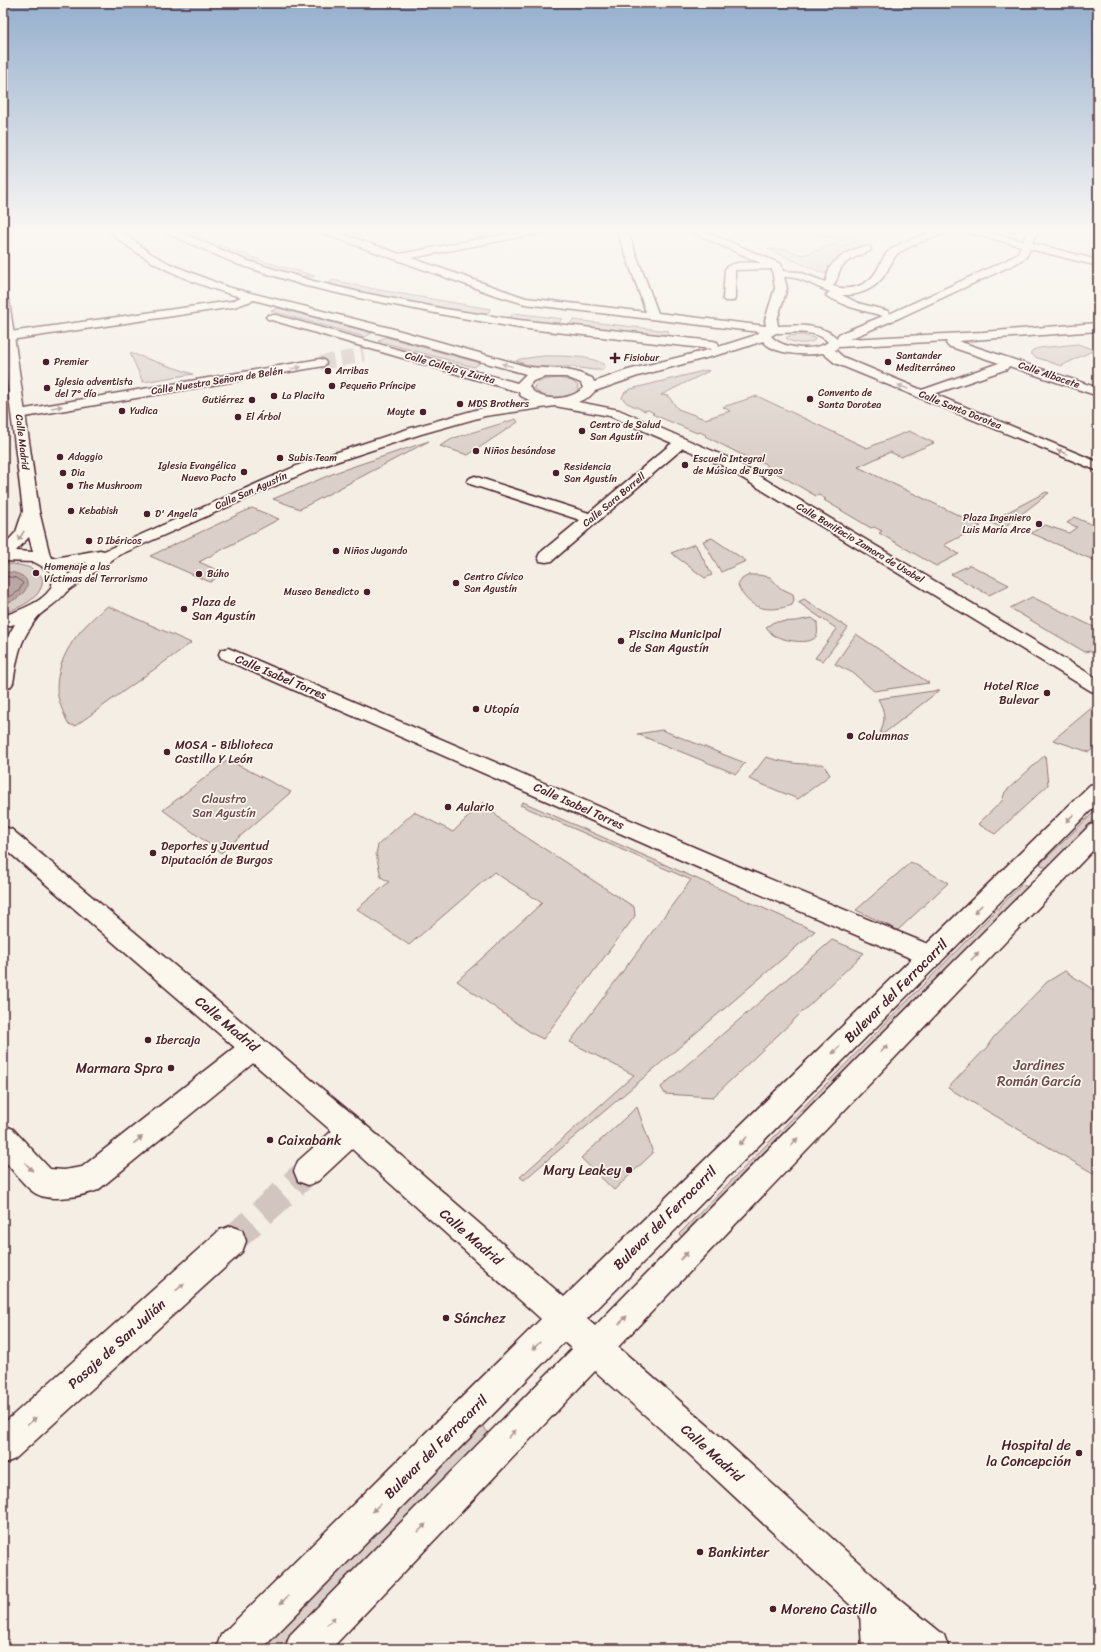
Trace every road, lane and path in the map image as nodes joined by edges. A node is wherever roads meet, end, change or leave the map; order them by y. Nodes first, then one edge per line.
1 (4, 307) edge
2 (212, 307) edge
3 (239, 307) edge
4 (294, 307) edge
5 (419, 307) edge
6 (578, 307) edge
7 (650, 307) edge
8 (775, 307) edge
9 (859, 307) edge
10 (912, 307) edge
11 (248, 310) dead end
12 (884, 313) dead end
13 (262, 314) dead end
14 (653, 316) junction
15 (1098, 327) edge
16 (814, 331) junction
17 (860, 331) junction
18 (769, 333) junction
19 (6, 336) edge
20 (983, 336) junction
21 (935, 339) junction
22 (833, 343) junction
23 (713, 345) dead end
24 (782, 347) junction
25 (732, 348) junction
26 (390, 351) junction
27 (364, 355) tunnel mouth
28 (1001, 362) junction
29 (320, 363) tunnel mouth
30 (545, 373) junction
31 (633, 373) junction
32 (574, 375) junction
33 (481, 377) junction
34 (590, 388) junction
35 (523, 390) junction
36 (1098, 392) edge
37 (926, 393) dead end
38 (555, 402) junction
39 (484, 412) junction
40 (614, 413) junction
41 (19, 414) junction
42 (682, 442) junction
43 (1098, 467) edge
44 (475, 481) dead end
45 (31, 511) junction
46 (591, 519) junction
47 (113, 552) junction
48 (3, 556) edge
49 (546, 557) dead end
50 (48, 563) junction
51 (60, 588) junction
52 (35, 609) junction
53 (3, 622) edge
54 (228, 654) dead end
55 (3, 683) edge
56 (1098, 688) edge
57 (1098, 790) edge
58 (1098, 831) edge
59 (3, 835) edge
60 (931, 956) junction
61 (254, 1047) junction
62 (352, 1132) junction
63 (3, 1138) edge
64 (308, 1171) tunnel mouth
65 (232, 1241) tunnel mouth
66 (564, 1319) junction
67 (596, 1348) junction
68 (3, 1447) edge
69 (879, 1606) junction
70 (235, 1649) edge
71 (304, 1649) edge
72 (881, 1649) edge
73 (930, 1649) edge

1 - 19 street, Calle Madrid
2 - 19 street
3 - 11 street
30 -> 4 street, Calle Calleja y Zurita
5 - 23 street
6 - 14 street
7 - 14 street
8 - 18 street
9 - 12 street
10 - 17 street
13 - 26 street, Calle Calleja y Zurita
14 - 18 street
15 - 20 street
16 - 17 street
16 - 18 street
16 - 22 street
17 - 22 street
18 - 24 street
18 - 25 street
19 - 41 street, Calle Madrid
20 - 21 street
20 - 28 street, Calle Albacete
21 - 22 street
21 - 28 street, Calle Albacete
22 - 24 street
43 -> 22 street, Calle Santa Dorotea
24 - 25 street
25 - 31 street
26 - 27 street
26 - 33 street, Calle Calleja y Zurita
28 - 36 street, Calle Albacete
28 - 37 street, Calle Santa Dorotea
41 -> 29 street, Calle Nuestra Señora de Belén
30 - 32 street
30 - 35 street, Calle San Agustín
31 - 32 street
31 - 34 street
32 - 34 street, Calle Bonifacio Zamora de Usabel
33 - 35 street, Calle Calleja y Zurita
33 - 39 street
34 - 38 street, Calle San Agustín
34 - 40 street, Calle Bonifacio Zamora de Usabel
35 - 38 street, Calle Calleja y Zurita
35 - 39 street, Calle San Agustín
38 - 39 street, Calle San Agustín
38 - 40 street, Calle Bonifacio Zamora de Usabel
39 - 47 street, Calle San Agustín
40 - 42 street, Calle Bonifacio Zamora de Usabel
41 - 45 street, Calle Madrid
42 - 46 street, Calle Sara Borrell
42 - 56 street, Calle Bonifacio Zamora de Usabel
44 - 46 street
45 -> 48 street, Calle Madrid
45 - 50 street, Calle Madrid
46 - 49 street, Calle Sara Borrell
47 - 50 street, Calle San Agustín
47 - 51 street, Calle San Agustín
48 - 50 street
50 - 51 street
51 - 52 street, Calle San Agustín
52 - 53 street
52 - 55 street
54 - 60 street, Calle Isabel Torres
57 -> 60 street, Bulevar del Ferrocarril
67 -> 58 street
59 - 61 street, Calle Madrid
60 -> 66 street, Bulevar del Ferrocarril
61 - 62 street, Calle Madrid
63 -> 61 street
62 - 64 street
62 - 66 street, Calle Madrid
68 -> 65 street, Pasaje de San Julián
66 - 67 street, Calle Madrid
66 -> 70 street, Bulevar del Ferrocarril
67 - 69 street, Calle Madrid
71 -> 67 street
69 - 72 street
69 - 73 street, Calle Madrid

